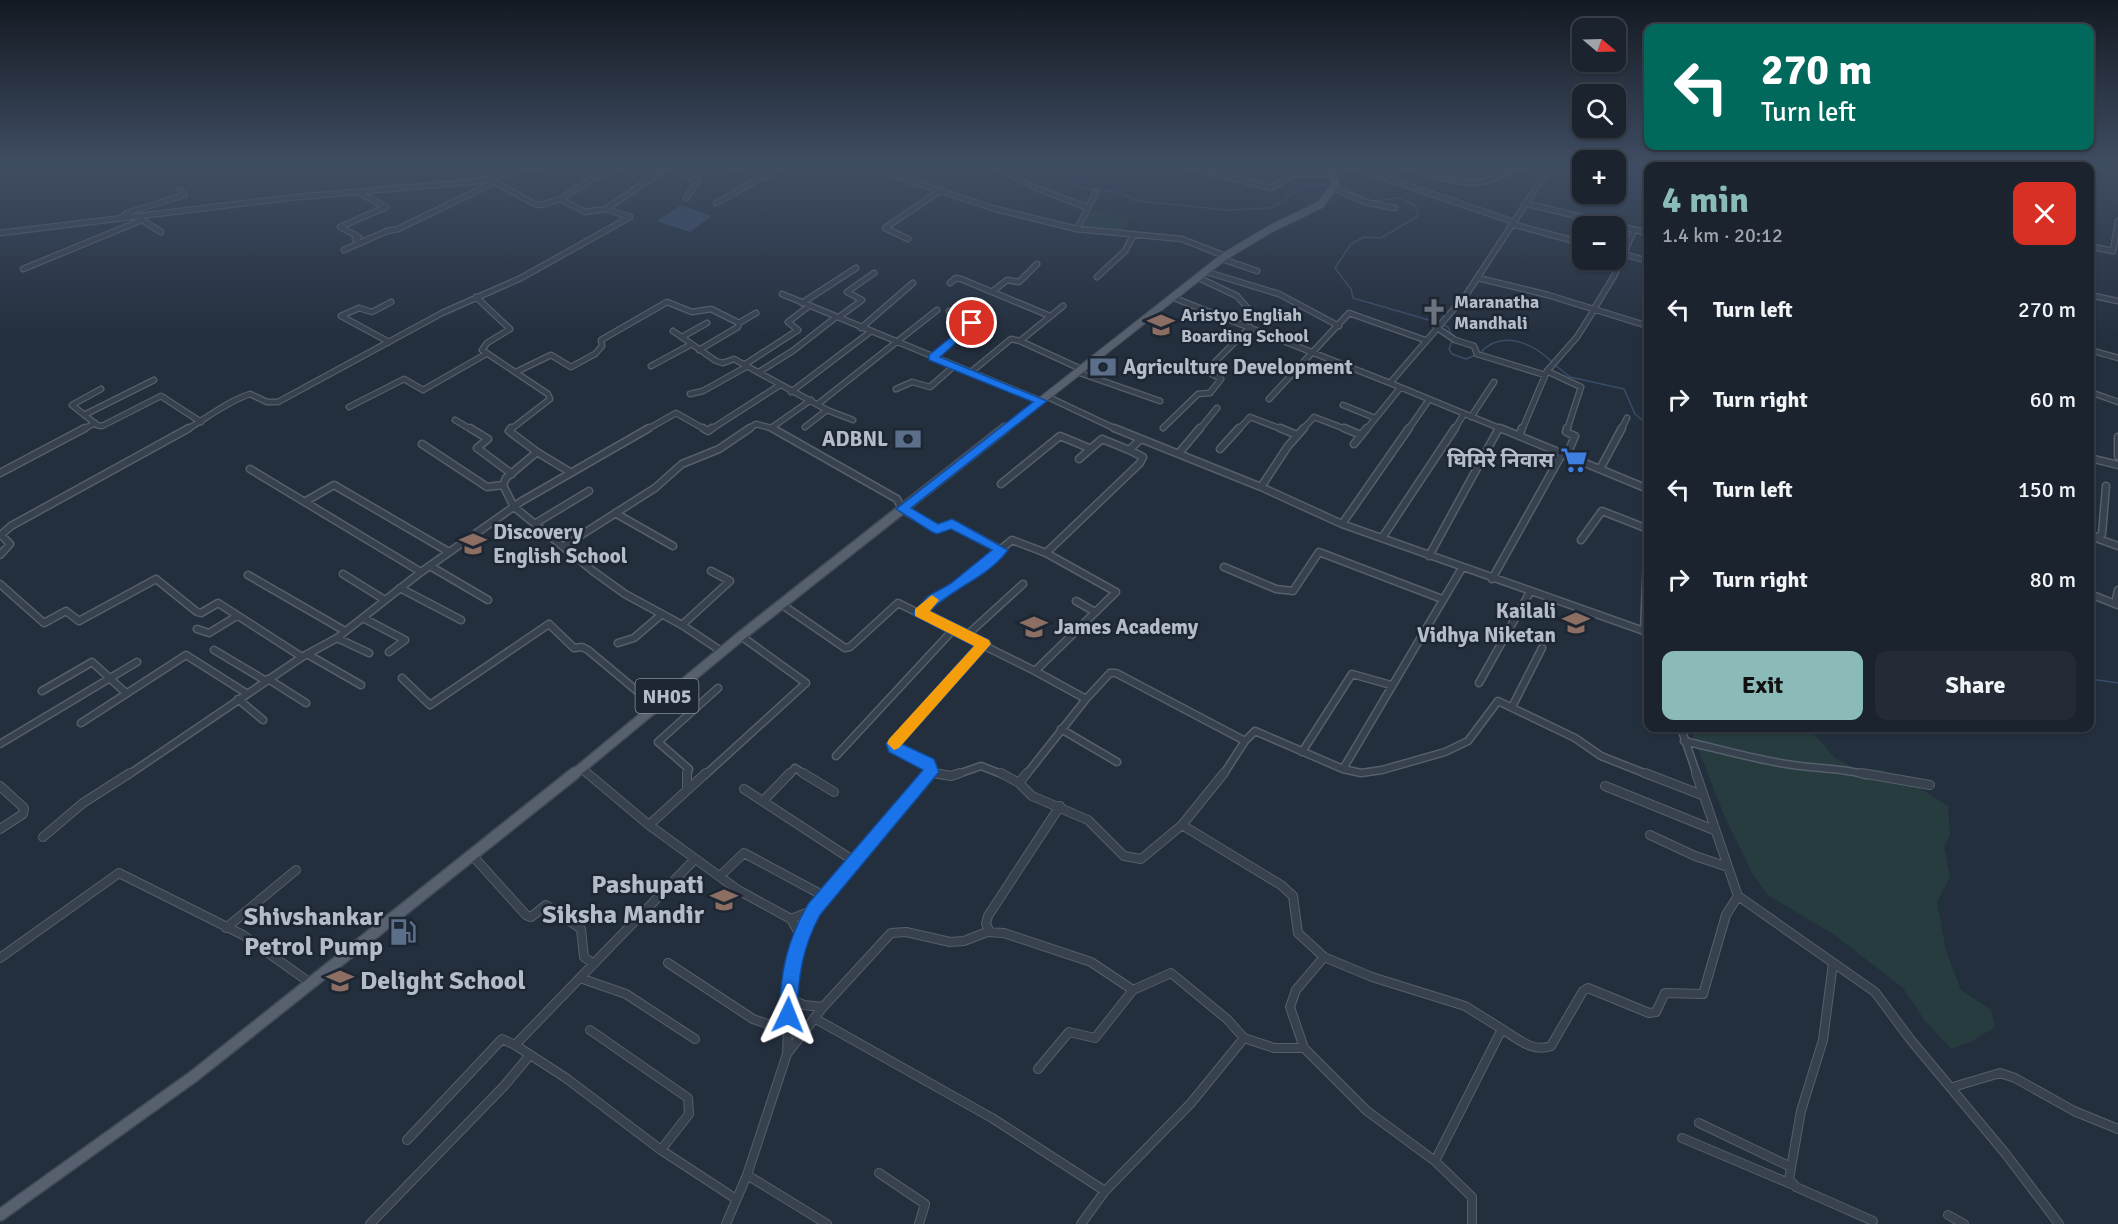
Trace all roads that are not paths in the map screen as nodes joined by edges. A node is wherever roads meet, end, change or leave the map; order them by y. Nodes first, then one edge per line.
1 (88, 222) edge
2 (137, 222) edge
3 (145, 222) edge
4 (351, 222) edge
5 (412, 222) edge
6 (621, 222) edge
7 (894, 222) edge
8 (1049, 222) edge
9 (1081, 222) edge
10 (1284, 222) edge
11 (1602, 222) edge
12 (1513, 223) joint
13 (2117, 224) edge
14 (1077, 229) junction
15 (1634, 230) junction
16 (161, 232) dead end
17 (1644, 232) edge
18 (0, 233) edge
19 (1134, 234) junction
20 (2116, 236) edge
21 (908, 239) dead end
22 (1572, 240) edge
23 (361, 243) junction
24 (1626, 246) edge
25 (2094, 247) edge
26 (344, 250) dead end
27 (1626, 255) edge
28 (1223, 258) junction
29 (1644, 260) edge
30 (1037, 264) dead end
31 (856, 268) dead end
32 (23, 269) dead end
33 (1616, 270) edge
34 (1257, 271) dead end
35 (874, 273) dead end
36 (1203, 275) junction
37 (1097, 277) dead end
38 (1478, 278) junction
39 (913, 283) dead end
40 (950, 283) dead end
41 (993, 291) junction
42 (782, 294) dead end
43 (2094, 296) edge
44 (476, 297) junction
45 (1174, 298) junction
46 (2118, 301) edge
47 (391, 302) dead end
48 (802, 303) junction
49 (809, 306) junction
50 (1063, 306) dead end
51 (937, 310) dead end
52 (1594, 310) junction
53 (949, 311) dead end
54 (756, 313) dead end
55 (1050, 316) junction
56 (837, 317) junction
57 (739, 322) junction
58 (707, 323) dead end
59 (1243, 324) junction
60 (1644, 325) edge
61 (1339, 326) junction
62 (1250, 327) junction
63 (1436, 327) junction
64 (861, 328) junction
65 (673, 331) dead end
66 (870, 332) junction
67 (682, 337) junction
68 (1425, 340) junction
69 (1020, 341) junction
70 (390, 342) junction
71 (895, 342) junction
72 (690, 345) junction
73 (699, 350) junction
74 (2094, 351) edge
75 (1313, 353) junction
76 (486, 354) junction
77 (933, 358) junction
78 (2118, 358) edge
79 (651, 366) dead end
80 (745, 366) junction
81 (954, 366) junction
82 (1079, 371) junction
83 (516, 372) junction
84 (759, 372) junction
85 (971, 372) junction
86 (1546, 373) junction
87 (154, 380) dead end
88 (1494, 382) dead end
89 (1390, 383) junction
90 (780, 385) junction
91 (1400, 388) junction
92 (101, 389) dead end
93 (896, 389) dead end
94 (791, 392) junction
95 (690, 394) dead end
96 (2094, 394) edge
97 (1045, 399) junction
98 (1269, 399) dead end
99 (811, 400) junction
100 (1160, 401) dead end
101 (1428, 401) junction
102 (2118, 402) edge
103 (818, 404) junction
104 (1343, 405) dead end
105 (350, 408) dead end
106 (1217, 408) dead end
107 (828, 410) junction
108 (1464, 414) junction
109 (84, 415) junction
110 (1472, 417) junction
111 (1375, 418) junction
112 (1627, 418) dead end
113 (455, 420) dead end
114 (853, 420) dead end
115 (201, 422) junction
116 (95, 423) junction
117 (805, 427) dead end
118 (771, 428) junction
119 (1163, 428) dead end
120 (1499, 428) junction
121 (1297, 435) junction
122 (1361, 435) junction
123 (1519, 436) junction
124 (2118, 437) edge
125 (1141, 439) junction
126 (422, 444) dead end
127 (1354, 444) dead end
128 (1089, 448) junction
129 (1220, 449) dead end
130 (1129, 450) junction
131 (1569, 450) dead end
132 (537, 452) junction
133 (1179, 453) junction
134 (1562, 454) junction
135 (2118, 456) edge
136 (1079, 459) dead end
137 (2094, 459) edge
138 (2118, 465) edge
139 (250, 469) dead end
140 (1600, 469) junction
141 (570, 472) junction
142 (0, 473) edge
143 (512, 474) junction
144 (1001, 483) dead end
145 (503, 485) junction
146 (2106, 486) dead end
147 (1261, 487) junction
148 (1644, 487) edge
149 (589, 490) dead end
150 (306, 501) junction
151 (514, 507) junction
152 (902, 509) junction
153 (615, 513) junction
154 (536, 523) junction
155 (1342, 524) junction
156 (11, 526) junction
157 (1644, 527) edge
158 (0, 531) edge
159 (2094, 536) edge
160 (1382, 538) junction
161 (2094, 538) edge
162 (1581, 540) dead end
163 (564, 546) junction
164 (673, 546) dead end
165 (2118, 546) edge
166 (1001, 550) junction
167 (449, 552) junction
168 (1046, 553) junction
169 (0, 555) edge
170 (1429, 556) junction
171 (430, 566) junction
172 (1224, 567) dead end
173 (1462, 567) junction
174 (711, 571) dead end
175 (421, 572) junction
176 (343, 574) dead end
177 (248, 575) dead end
178 (1492, 579) junction
179 (0, 584) edge
180 (1023, 584) dead end
181 (400, 588) junction
182 (2118, 590) edge
183 (1530, 592) junction
184 (2094, 596) edge
185 (1442, 599) junction
186 (385, 600) junction
187 (488, 600) dead end
188 (1076, 602) dead end
189 (781, 604) junction
190 (2116, 605) edge
191 (1095, 612) junction
192 (920, 613) junction
193 (662, 614) junction
194 (237, 616) junction
195 (363, 618) junction
196 (461, 620) dead end
197 (682, 625) junction
198 (197, 629) dead end
199 (953, 630) junction
200 (345, 631) junction
201 (1644, 631) edge
202 (741, 636) junction
203 (966, 636) junction
204 (338, 638) junction
205 (618, 643) dead end
206 (984, 644) junction
207 (1542, 648) dead end
208 (214, 650) dead end
209 (721, 651) junction
210 (389, 652) dead end
211 (369, 653) dead end
212 (305, 656) junction
213 (137, 662) dead end
214 (1035, 671) junction
215 (111, 678) junction
216 (402, 678) dead end
217 (267, 680) junction
218 (1479, 683) dead end
219 (361, 685) dead end
220 (1390, 685) junction
221 (718, 688) dead end
222 (42, 691) dead end
223 (126, 693) junction
224 (246, 693) junction
225 (238, 699) junction
226 (1086, 699) junction
227 (306, 703) dead end
228 (655, 706) junction
229 (1512, 707) junction
230 (263, 720) dead end
231 (81, 723) dead end
232 (1061, 729) junction
233 (1682, 732) edge
234 (1245, 741) junction
235 (1684, 741) junction
236 (0, 744) edge
237 (1302, 752) junction
238 (836, 756) dead end
239 (1117, 762) dead end
240 (581, 768) junction
241 (1343, 769) junction
242 (932, 772) junction
243 (1018, 783) junction
244 (1930, 785) dead end
245 (0, 786) edge
246 (1605, 786) dead end
247 (687, 788) junction
248 (744, 789) dead end
249 (834, 792) dead end
250 (1702, 795) junction
251 (764, 800) junction
252 (1060, 806) junction
253 (649, 825) junction
254 (1182, 825) junction
255 (0, 829) edge
256 (1714, 830) junction
257 (1650, 835) dead end
258 (43, 837) dead end
259 (471, 854) junction
260 (695, 859) junction
261 (854, 861) junction
262 (1728, 867) junction
263 (296, 870) dead end
264 (720, 876) junction
265 (824, 896) junction
266 (1738, 896) junction
267 (814, 910) junction
268 (791, 919) junction
269 (226, 928) junction
270 (989, 930) junction
271 (800, 936) junction
272 (1324, 957) junction
273 (0, 958) edge
274 (668, 963) dead end
275 (1833, 963) junction
276 (594, 964) junction
277 (580, 978) junction
278 (309, 982) junction
279 (1133, 990) junction
280 (789, 998) junction
281 (823, 1007) junction
282 (814, 1018) junction
283 (1502, 1029) junction
284 (590, 1030) dead end
285 (788, 1031) junction
286 (1244, 1038) junction
287 (695, 1039) dead end
288 (515, 1045) junction
289 (1304, 1048) junction
290 (788, 1054) junction
291 (530, 1055) junction
292 (1038, 1069) dead end
293 (1953, 1087) junction
294 (1699, 1123) dead end
295 (2118, 1129) edge
296 (1682, 1138) dead end
297 (407, 1140) dead end
298 (662, 1150) junction
299 (1435, 1161) junction
300 (1791, 1167) junction
301 (879, 1173) dead end
302 (747, 1175) junction
303 (1791, 1184) junction
304 (1105, 1191) junction
305 (736, 1198) junction
306 (0, 1215) edge
307 (1948, 1215) dead end
308 (1873, 1221) dead end
309 (370, 1224) edge
310 (726, 1224) edge
311 (827, 1224) edge
312 (919, 1224) edge
313 (1081, 1224) edge
314 (1472, 1224) edge
315 (1964, 1224) edge
316 (2059, 1224) edge

1 - 18 street
2 - 32 street
3 - 16 street
4 - 23 street
5 - 23 street
6 - 44 street
7 - 21 street
8 - 14 street
9 - 14 street
10 - 28 main road, NH05
11 - 15 street
12 - 22 street
12 - 38 street
13 - 20 street
14 - 19 street
15 - 17 street
15 - 24 street
19 - 28 street
19 - 37 street
20 - 25 street
23 - 26 street
27 - 29 street
28 - 34 street
28 - 36 main road, NH05
30 - 41 street
31 - 48 street
33 - 52 street
35 - 56 street
36 - 45 main road, NH05
36 - 59 street
36 - 61 street
38 - 52 street
38 - 63 street
39 - 64 street
40 - 41 street
41 - 55 street
42 - 48 street
43 - 46 street
44 - 70 street
44 - 76 street
45 - 59 street
45 - 82 main road, NH05
47 - 70 street
48 - 49 street
49 - 56 street
49 - 80 street
50 - 55 street
51 - 71 street
52 - 60 street
52 - 86 street
53 - 77 street
54 - 57 street
55 - 69 street
56 - 64 street
56 - 84 street
57 - 73 street
57 - 83 street
58 - 67 street
59 - 62 street
61 - 68 street
61 - 75 street
62 - 75 street
62 - 119 street
63 - 68 street
63 - 86 street
64 - 66 street
65 - 67 street
66 - 71 street
66 - 94 street
67 - 72 street
68 - 89 street
69 - 82 street
69 - 85 street
70 - 115 street
71 - 77 street
71 - 103 street
72 - 73 street
72 - 79 street
73 - 80 street
74 - 78 street
75 - 89 street
75 - 98 street
76 - 83 street
76 - 105 street
77 - 81 street
80 - 84 street
80 - 95 street
81 - 85 street
81 - 93 street
82 - 97 main road, NH05
82 - 100 street
83 - 132 street
84 - 90 street
85 - 97 street
86 - 123 street
86 - 131 street
87 - 109 street
88 - 110 street
89 - 91 street
90 - 94 street
90 - 141 street
91 - 101 street
91 - 111 street
92 - 109 street
94 - 99 street
96 - 102 street
97 - 125 street
97 - 152 main road, NH05
99 - 103 street
99 - 118 street
101 - 108 street
101 - 155 street
103 - 107 street
104 - 111 street
106 - 133 street
107 - 114 street
107 - 117 street
108 - 110 street
108 - 160 street
109 - 116 street
110 - 120 street
111 - 122 street
112 - 140 street
113 - 143 street
115 - 116 street
115 - 156 street
116 - 142 street
118 - 152 street
118 - 153 street
120 - 123 street
120 - 170 street
121 - 122 street
121 - 129 street
121 - 147 street
122 - 127 street
123 - 134 street
124 - 135 street
125 - 130 street
125 - 133 street
126 - 145 street
128 - 130 street
128 - 136 street
128 - 144 street
130 - 168 street
132 - 141 street
132 - 143 street
133 - 147 street
134 - 140 street
134 - 178 street
137 - 138 street
139 - 150 street
140 - 148 street
141 - 151 street
143 - 145 street
145 - 151 street
146 - 159 street
147 - 155 street
149 - 154 street
150 - 167 street
150 - 175 street
151 - 154 street
151 - 167 street
152 - 166 street
152 - 189 main road, NH05
153 - 163 street
153 - 164 street
154 - 163 street
155 - 160 street
156 - 158 street
156 - 169 street
157 - 162 street
160 - 170 street
161 - 165 street
163 - 193 street
166 - 168 street
166 - 192 street
167 - 171 street
168 - 191 street
170 - 173 street
171 - 175 street
171 - 187 street
172 - 185 street
173 - 178 street
173 - 185 street
174 - 197 street
175 - 181 street
176 - 186 street
177 - 200 street
178 - 183 street
179 - 194 street
180 - 203 street
181 - 186 street
181 - 196 street
182 - 190 street
183 - 201 street
183 - 218 street
184 - 190 street
185 - 220 street
186 - 195 street
188 - 191 street
189 - 192 street
189 - 202 main road, NH05
191 - 214 street
192 - 199 street
193 - 197 street
193 - 205 street
194 - 198 street
194 - 212 street
195 - 200 street
195 - 210 street
197 - 209 street
199 - 203 street
199 - 238 street
200 - 204 street
202 - 209 main road, NH05
202 - 247 street
203 - 206 street
204 - 211 street
204 - 212 street
206 - 214 street
206 - 242 street
207 - 229 street
208 - 217 street
209 - 228 main road, NH05
212 - 217 street
212 - 219 street
213 - 215 street
214 - 226 street
215 - 222 street
215 - 223 street
215 - 236 street
216 - 228 street
217 - 224 street
217 - 227 street
220 - 237 street
220 - 241 street
221 - 247 street
223 - 224 street
223 - 231 street
224 - 225 street
225 - 230 street
225 - 258 street
226 - 232 street
226 - 234 street
228 - 240 main road, NH05
229 - 241 street
229 - 250 street
232 - 239 street
232 - 243 street
233 - 235 street
234 - 237 street
234 - 254 street
235 - 244 street
235 - 250 street
237 - 241 street
240 - 253 street
240 - 259 main road, NH05
242 - 243 street
242 - 261 street
243 - 252 street
245 - 255 street
246 - 256 street
247 - 253 street
248 - 251 street
249 - 251 street
250 - 256 street
251 - 261 street
252 - 254 street
252 - 270 street
253 - 260 street
254 - 272 street
256 - 262 street
257 - 262 street
259 - 276 street
259 - 278 main road, NH05
260 - 264 street
260 - 276 street
261 - 265 street
262 - 266 street
263 - 269 street
264 - 265 street
264 - 268 street
265 - 267 street
266 - 275 street
266 - 283 street
267 - 268 street
267 - 271 street
268 - 271 street
269 - 273 street
269 - 278 street
270 - 279 street
270 - 281 street
271 - 280 street
272 - 283 street
272 - 289 street
274 - 285 street
275 - 293 street
275 - 300 street
276 - 277 street
277 - 287 street
277 - 288 street
278 - 306 main road, NH05
279 - 286 street
279 - 292 street
280 - 281 street
280 - 285 street
281 - 282 street
282 - 290 street
282 - 304 street
283 - 299 street
284 - 298 street
285 - 290 street
286 - 289 street
286 - 304 street
288 - 291 street
288 - 297 street
289 - 299 street
290 - 302 street
291 - 298 street
291 - 309 street
293 - 295 street
293 - 316 street
294 - 300 street
296 - 303 street
298 - 305 street
299 - 314 street
300 - 303 street
301 - 312 street
302 - 305 street
302 - 311 street
303 - 308 street
304 - 313 street
305 - 310 street
307 - 315 street

